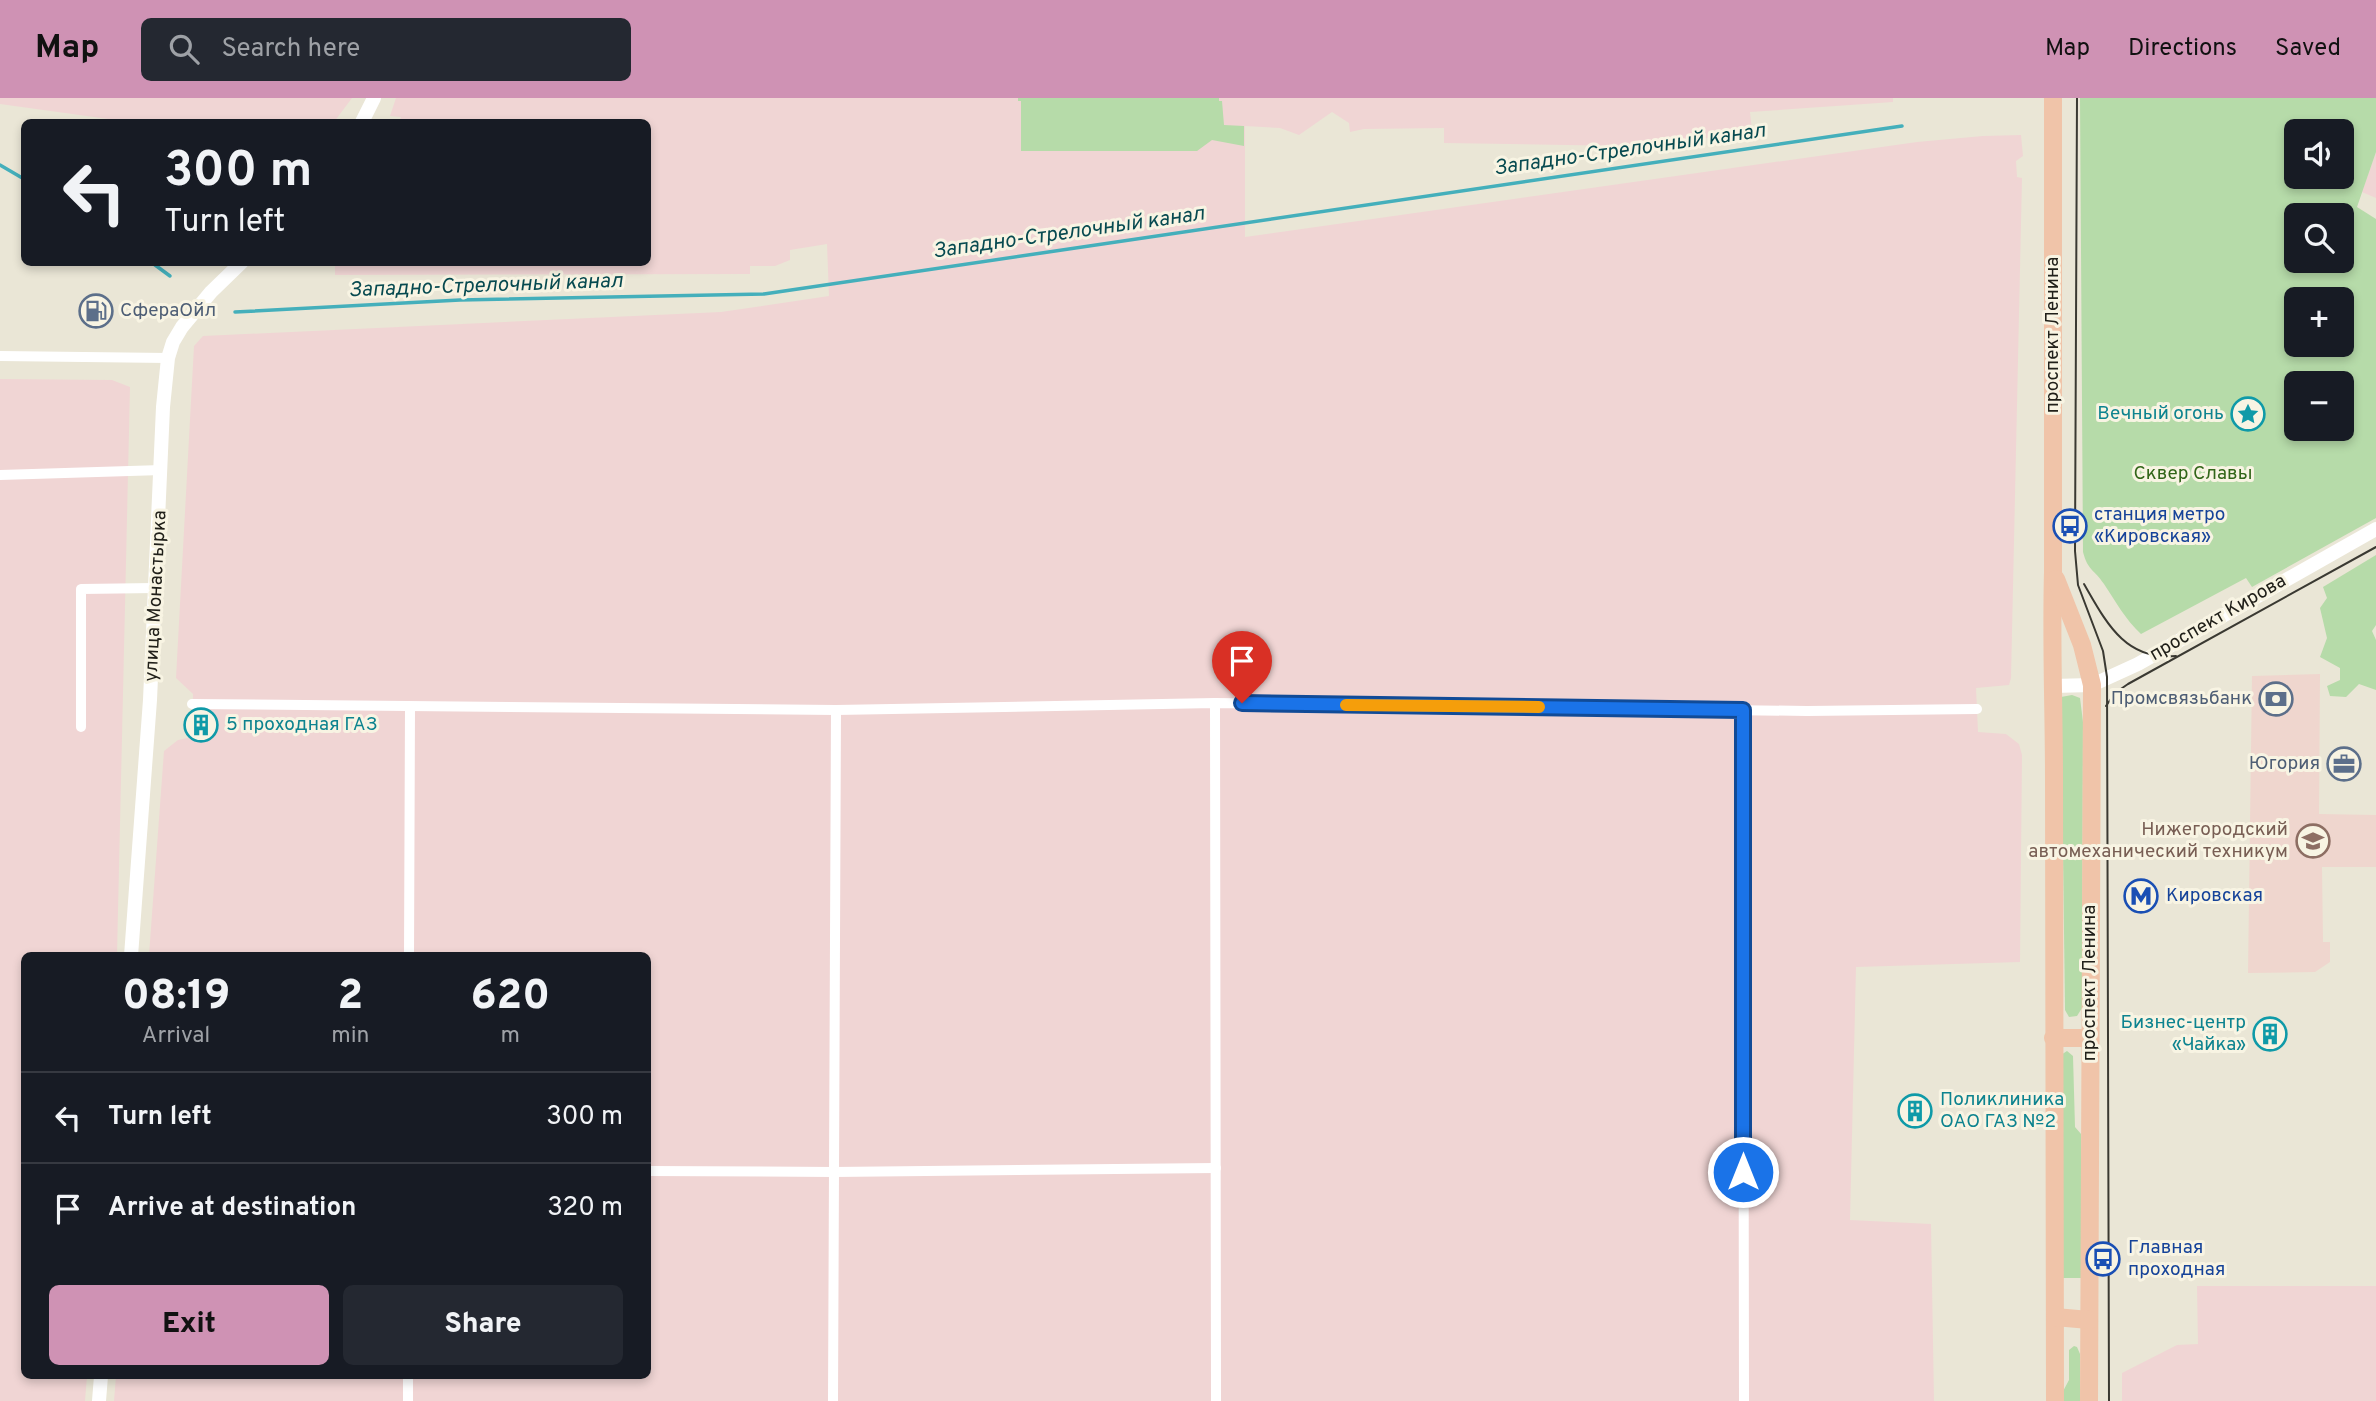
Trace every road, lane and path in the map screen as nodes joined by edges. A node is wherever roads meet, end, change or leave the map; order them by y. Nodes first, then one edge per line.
1 (374, 98) edge
2 (2053, 98) edge
3 (364, 119) edge
4 (238, 266) edge
5 (0, 356) edge
6 (168, 358) junction
7 (162, 470) junction
8 (0, 475) edge
9 (2376, 529) edge
10 (2053, 572) junction
11 (155, 588) junction
12 (2092, 685) junction
13 (2053, 686) junction
14 (1215, 703) junction
15 (192, 704) dead end
16 (410, 707) junction
17 (1977, 709) dead end
18 (836, 710) junction
19 (1743, 710) junction
20 (81, 727) dead end
21 (131, 952) edge
22 (409, 952) edge
23 (2053, 1038) junction
24 (2089, 1038) junction
25 (1216, 1168) junction
26 (651, 1171) edge
27 (834, 1172) junction
28 (2055, 1317) junction
29 (2089, 1320) junction
30 (101, 1379) edge
31 (408, 1379) edge
32 (99, 1401) edge
33 (408, 1401) edge
34 (833, 1401) edge
35 (1216, 1401) edge
36 (1744, 1401) edge
37 (2055, 1401) edge
38 (2090, 1401) edge

1 - 3 street
2 - 10 main road, проспект Ленина
4 - 6 street, улица Монастырка
5 - 6 street
6 - 7 street, улица Монастырка
7 - 8 street
7 - 11 street, улица Монастырка
9 - 12 street, проспект Кирова
10 - 12 main road, проспект Ленина
10 - 13 main road, проспект Ленина
11 - 20 street
11 - 21 street, улица Монастырка
12 - 13 street, проспект Кирова
12 - 24 main road, проспект Ленина
13 - 23 main road, проспект Ленина
14 - 18 street
14 - 19 street
14 - 25 street
15 - 16 street
16 - 18 street
16 - 22 street
17 - 19 street
18 - 27 street
19 - 36 street
23 - 24 main road
23 - 28 main road, проспект Ленина
24 - 29 main road, проспект Ленина
25 - 27 street
25 - 35 street
26 - 27 street
27 - 34 street
28 - 29 main road
28 - 37 main road, проспект Ленина
29 - 38 main road, проспект Ленина
30 - 32 street
31 - 33 street

